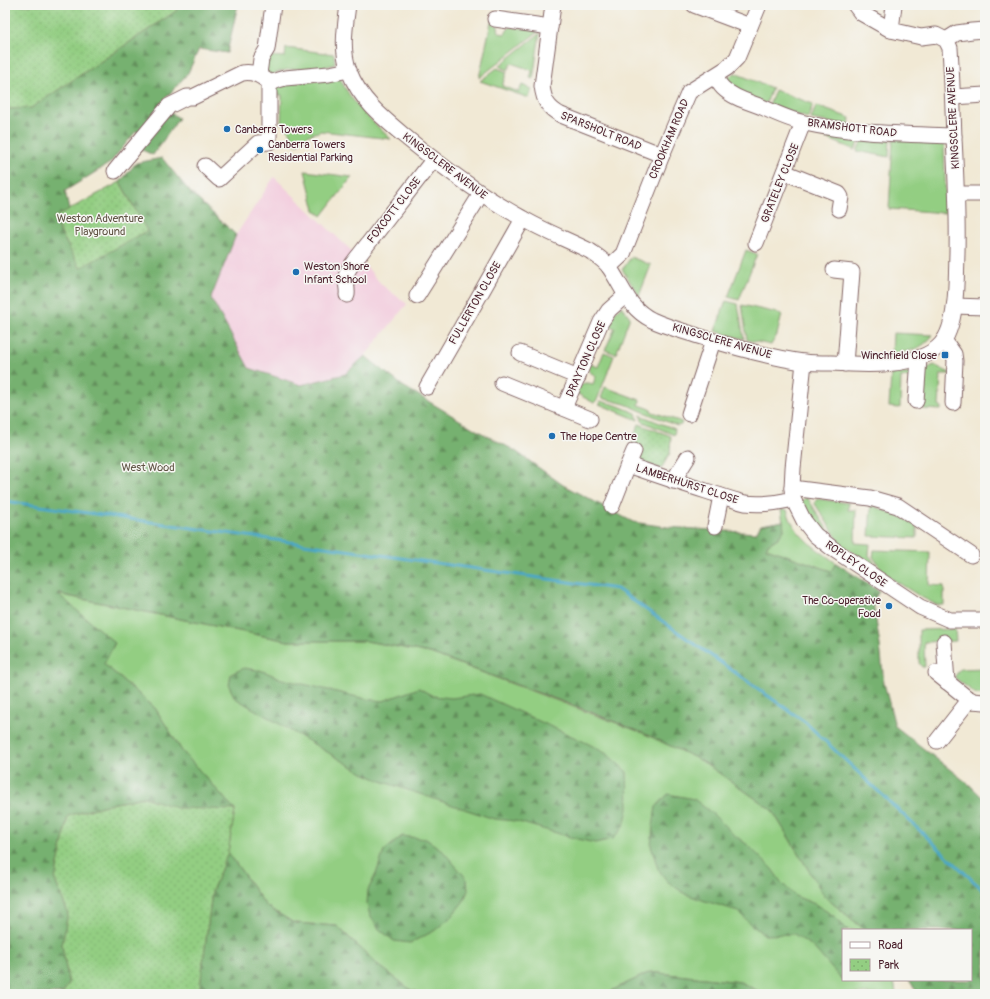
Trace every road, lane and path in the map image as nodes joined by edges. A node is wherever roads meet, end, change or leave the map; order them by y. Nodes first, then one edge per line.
1 (273, 5) edge
2 (348, 5) edge
3 (554, 5) edge
4 (694, 5) edge
5 (759, 5) edge
6 (855, 5) edge
7 (894, 5) edge
8 (495, 19) dead end
9 (750, 26) junction
10 (550, 27) junction
11 (891, 30) junction
12 (985, 30) edge
13 (946, 40) junction
14 (349, 70) junction
15 (258, 74) junction
16 (715, 76) junction
17 (271, 83) junction
18 (985, 95) edge
19 (953, 96) junction
20 (803, 123) junction
21 (954, 136) junction
22 (662, 155) junction
23 (433, 160) junction
24 (205, 166) dead end
25 (115, 171) dead end
26 (784, 172) junction
27 (481, 194) junction
28 (957, 194) junction
29 (985, 194) edge
30 (839, 209) dead end
31 (523, 219) junction
32 (756, 243) dead end
33 (609, 267) junction
34 (834, 270) dead end
35 (347, 295) dead end
36 (626, 295) junction
37 (417, 296) dead end
38 (954, 306) junction
39 (985, 307) edge
40 (944, 340) junction
41 (713, 341) junction
42 (520, 353) dead end
43 (919, 358) junction
44 (804, 362) junction
45 (845, 364) junction
46 (578, 377) junction
47 (502, 383) dead end
48 (427, 387) dead end
49 (916, 402) dead end
50 (953, 402) dead end
51 (564, 408) junction
52 (689, 414) dead end
53 (590, 419) dead end
54 (688, 457) dead end
55 (673, 481) junction
56 (792, 493) junction
57 (721, 496) junction
58 (612, 506) dead end
59 (715, 526) dead end
60 (971, 555) dead end
61 (985, 620) edge
62 (944, 642) dead end
63 (970, 699) junction
64 (985, 702) edge
65 (937, 741) dead end

1 - 15 street
2 - 14 street, KINGSCLERE AVENUE
3 - 10 street, SPARSHOLT ROAD
4 - 9 street
5 - 9 street, CROOKHAM ROAD
6 - 11 street
7 - 11 street
8 - 10 street
9 - 16 street, CROOKHAM ROAD
10 - 22 street, SPARSHOLT ROAD
11 - 13 street
12 - 13 street
13 - 19 street, KINGSCLERE AVENUE
14 - 17 street
14 - 23 street, KINGSCLERE AVENUE
15 - 17 street
15 - 25 street
16 - 20 street, BRAMSHOTT ROAD
16 - 22 street, CROOKHAM ROAD
17 - 24 street
18 - 19 street
19 - 21 street, KINGSCLERE AVENUE
20 - 21 street, BRAMSHOTT ROAD
20 - 26 street, GRATELEY CLOSE
21 - 28 street, KINGSCLERE AVENUE
22 - 33 street, CROOKHAM ROAD
23 - 27 street, KINGSCLERE AVENUE
23 - 35 street, FOXCOTT CLOSE
26 - 30 street
26 - 32 street, GRATELEY CLOSE
27 - 31 street, KINGSCLERE AVENUE
27 - 37 street
28 - 29 street
28 - 38 street, KINGSCLERE AVENUE
31 - 33 street, KINGSCLERE AVENUE
31 - 48 street, FULLERTON CLOSE
33 - 36 street, KINGSCLERE AVENUE
34 - 45 street
36 - 41 street, KINGSCLERE AVENUE
36 - 46 street, DRAYTON CLOSE
38 - 39 street
38 - 40 street, KINGSCLERE AVENUE
40 - 43 street, KINGSCLERE AVENUE
40 - 50 street
41 - 44 street, KINGSCLERE AVENUE
41 - 52 street
42 - 46 street
43 - 45 street, KINGSCLERE AVENUE
43 - 49 street
44 - 45 street, KINGSCLERE AVENUE
44 - 56 street
46 - 51 street, DRAYTON CLOSE
47 - 51 street, DRAYTON CLOSE
51 - 53 street, DRAYTON CLOSE
54 - 55 street
55 - 57 street, LAMBERHURST CLOSE
55 - 58 street, LAMBERHURST CLOSE
56 - 57 street, LAMBERHURST CLOSE
56 - 60 street, LAMBERHURST CLOSE
56 - 61 street, ROPLEY CLOSE
57 - 59 street
62 - 63 street
63 - 64 street
63 - 65 street

